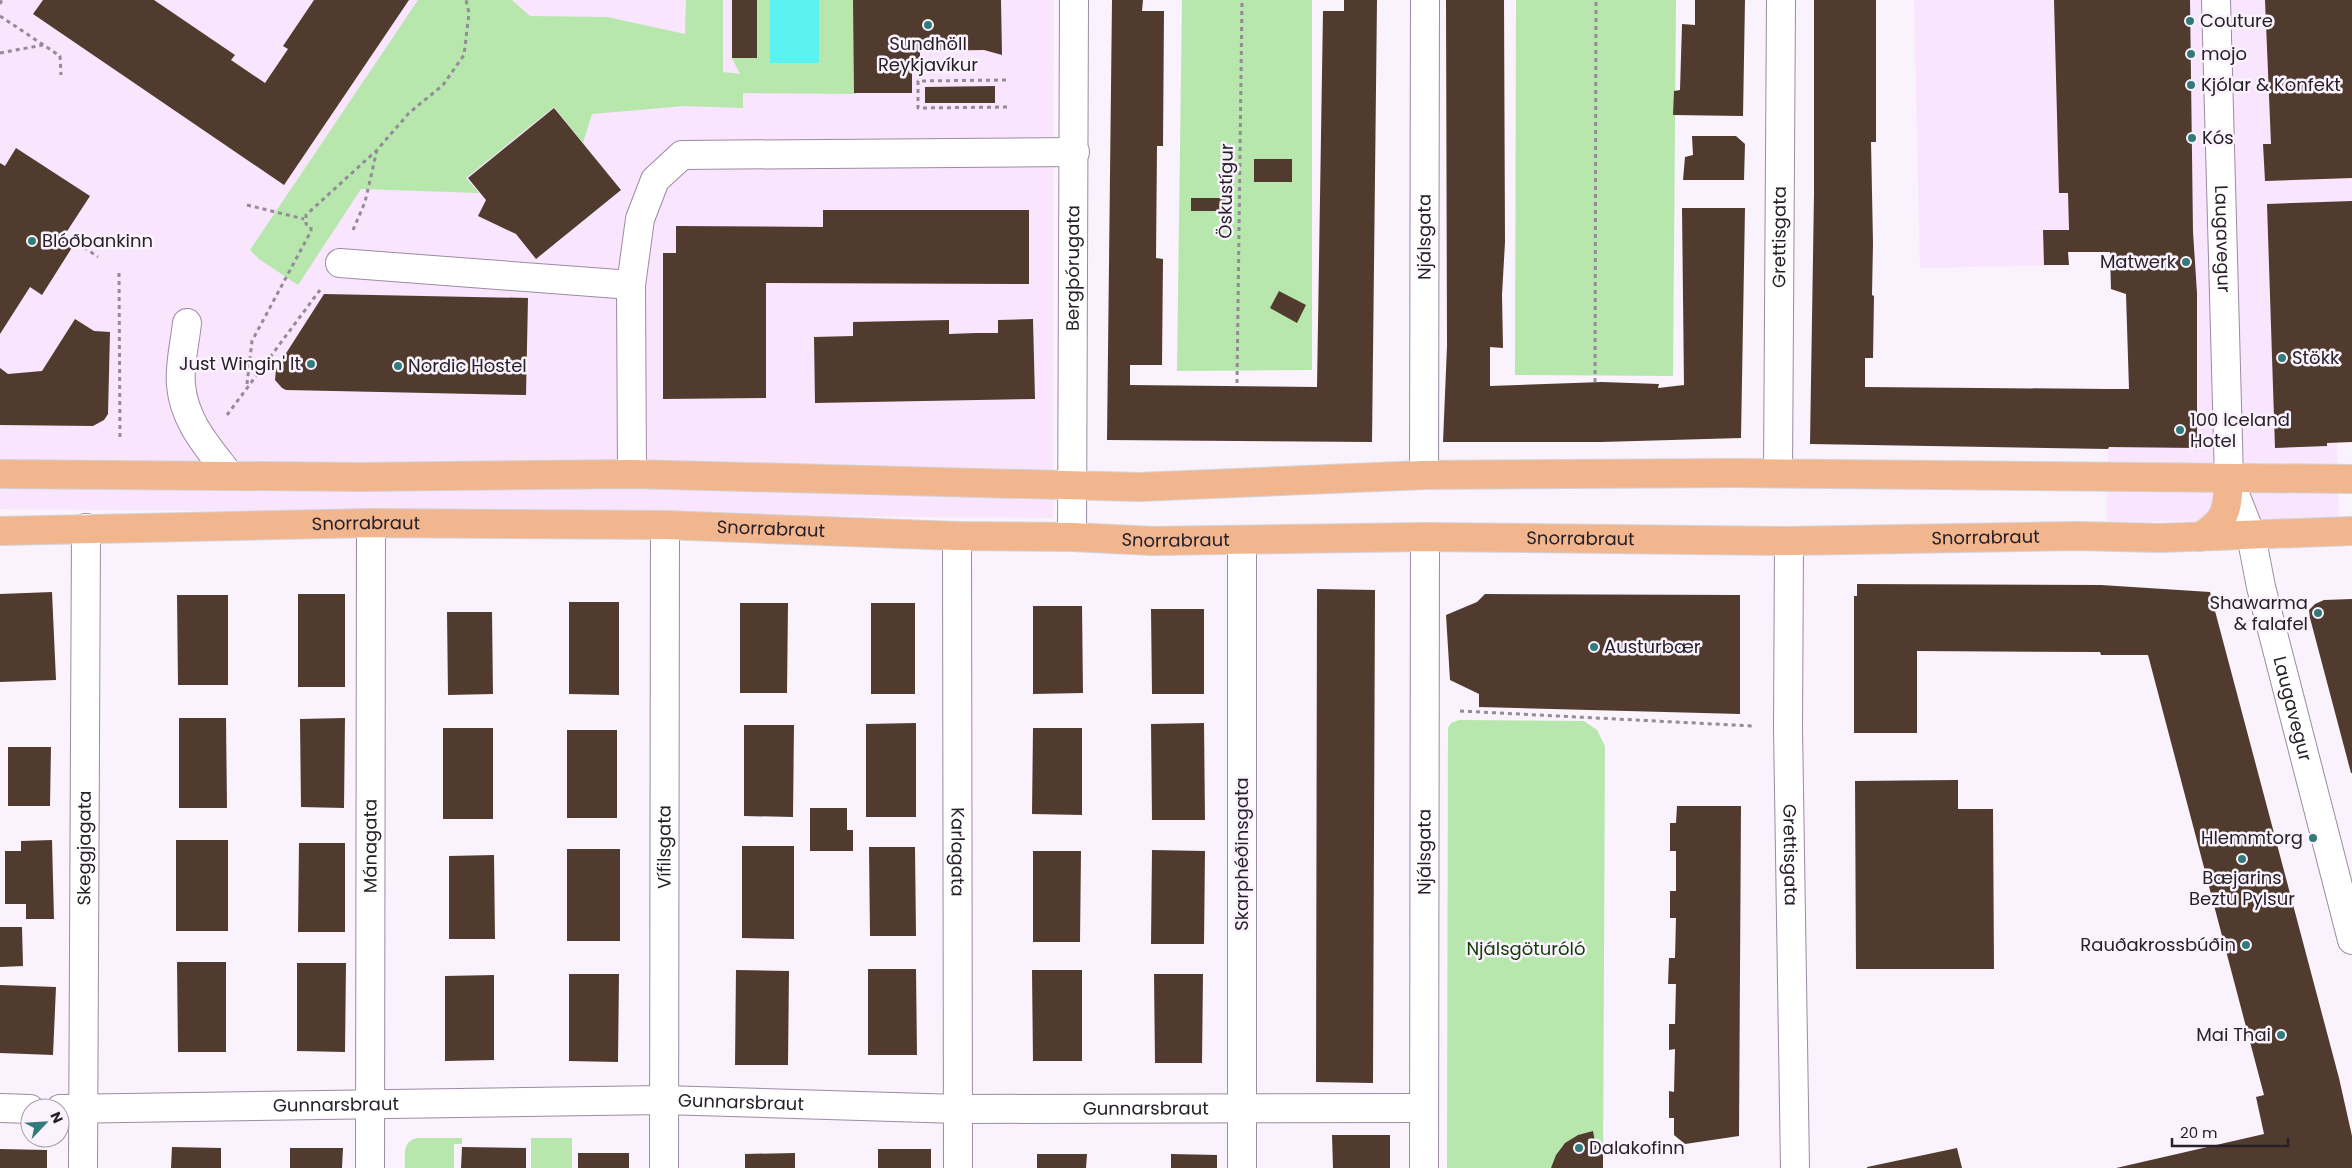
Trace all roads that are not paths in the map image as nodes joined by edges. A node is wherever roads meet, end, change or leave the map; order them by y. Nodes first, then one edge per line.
1 (1074, 0) edge
2 (1424, 0) edge
3 (1781, 0) edge
4 (2216, 0) edge
5 (1075, 152) junction
6 (340, 263) road end
7 (631, 285) junction
8 (186, 323) dead end
9 (1778, 472) junction
10 (0, 474) edge
11 (632, 474) junction
12 (1424, 475) junction
13 (230, 476) junction
14 (2229, 479) junction
15 (2352, 479) edge
16 (1073, 485) junction
17 (371, 523) junction
18 (666, 525) junction
19 (86, 528) junction
20 (0, 531) edge
21 (2352, 532) edge
22 (2251, 535) junction
23 (957, 536) junction
24 (1072, 537) junction
25 (1425, 537) junction
26 (2200, 537) junction
27 (1242, 540) junction
28 (1788, 541) junction
29 (2352, 940) edge
30 (663, 1100) junction
31 (372, 1103) junction
32 (0, 1108) edge
33 (1423, 1108) junction
34 (20, 1109) edge
35 (71, 1109) edge
36 (959, 1109) junction
37 (1242, 1109) junction
38 (83, 1168) edge
39 (370, 1168) edge
40 (664, 1168) edge
41 (958, 1168) edge
42 (1242, 1168) edge
43 (1424, 1168) edge
44 (1795, 1168) edge

1 - 5 street, Bergþórugata
2 - 12 street, Njálsgata
3 - 9 street, Grettisgata
4 - 14 street, Laugavegur
5 - 7 street
5 - 16 street, Bergþórugata
6 - 7 street
7 - 11 street
8 - 13 street
9 - 12 main road
9 - 14 main road
10 - 13 main road
11 - 13 main road
11 - 16 main road
12 - 16 main road
14 - 15 main road
14 - 22 street, Laugavegur
14 - 26 main road, Laugavegur
16 - 24 street, Bergþórugata
17 - 18 main road, Snorrabraut
17 - 19 main road, Snorrabraut
17 - 31 street, Mánagata
18 - 23 main road, Snorrabraut
18 - 30 street, Vífilsgata
19 - 20 main road, Snorrabraut
19 - 35 street, Skeggjagata
21 - 22 main road, Snorrabraut
22 - 26 main road, Snorrabraut
22 - 29 street, Laugavegur
23 - 24 main road, Snorrabraut
23 - 36 street, Karlagata
24 - 27 main road, Snorrabraut
25 - 27 main road, Snorrabraut
25 - 28 main road, Snorrabraut
25 - 33 street, Njálsgata
26 - 28 main road, Snorrabraut
27 - 37 street, Skarphéðinsgata
28 - 44 street, Grettisgata
30 - 31 street, Gunnarsbraut
30 - 36 street, Gunnarsbraut
30 - 40 street, Vífilsgata
31 - 35 street, Gunnarsbraut
31 - 39 street, Mánagata
32 - 34 street
33 - 37 street, Gunnarsbraut
33 - 43 street, Njálsgata
35 - 38 street, Skeggjagata
36 - 37 street, Gunnarsbraut
36 - 41 street, Karlagata
37 - 42 street, Skarphéðinsgata

